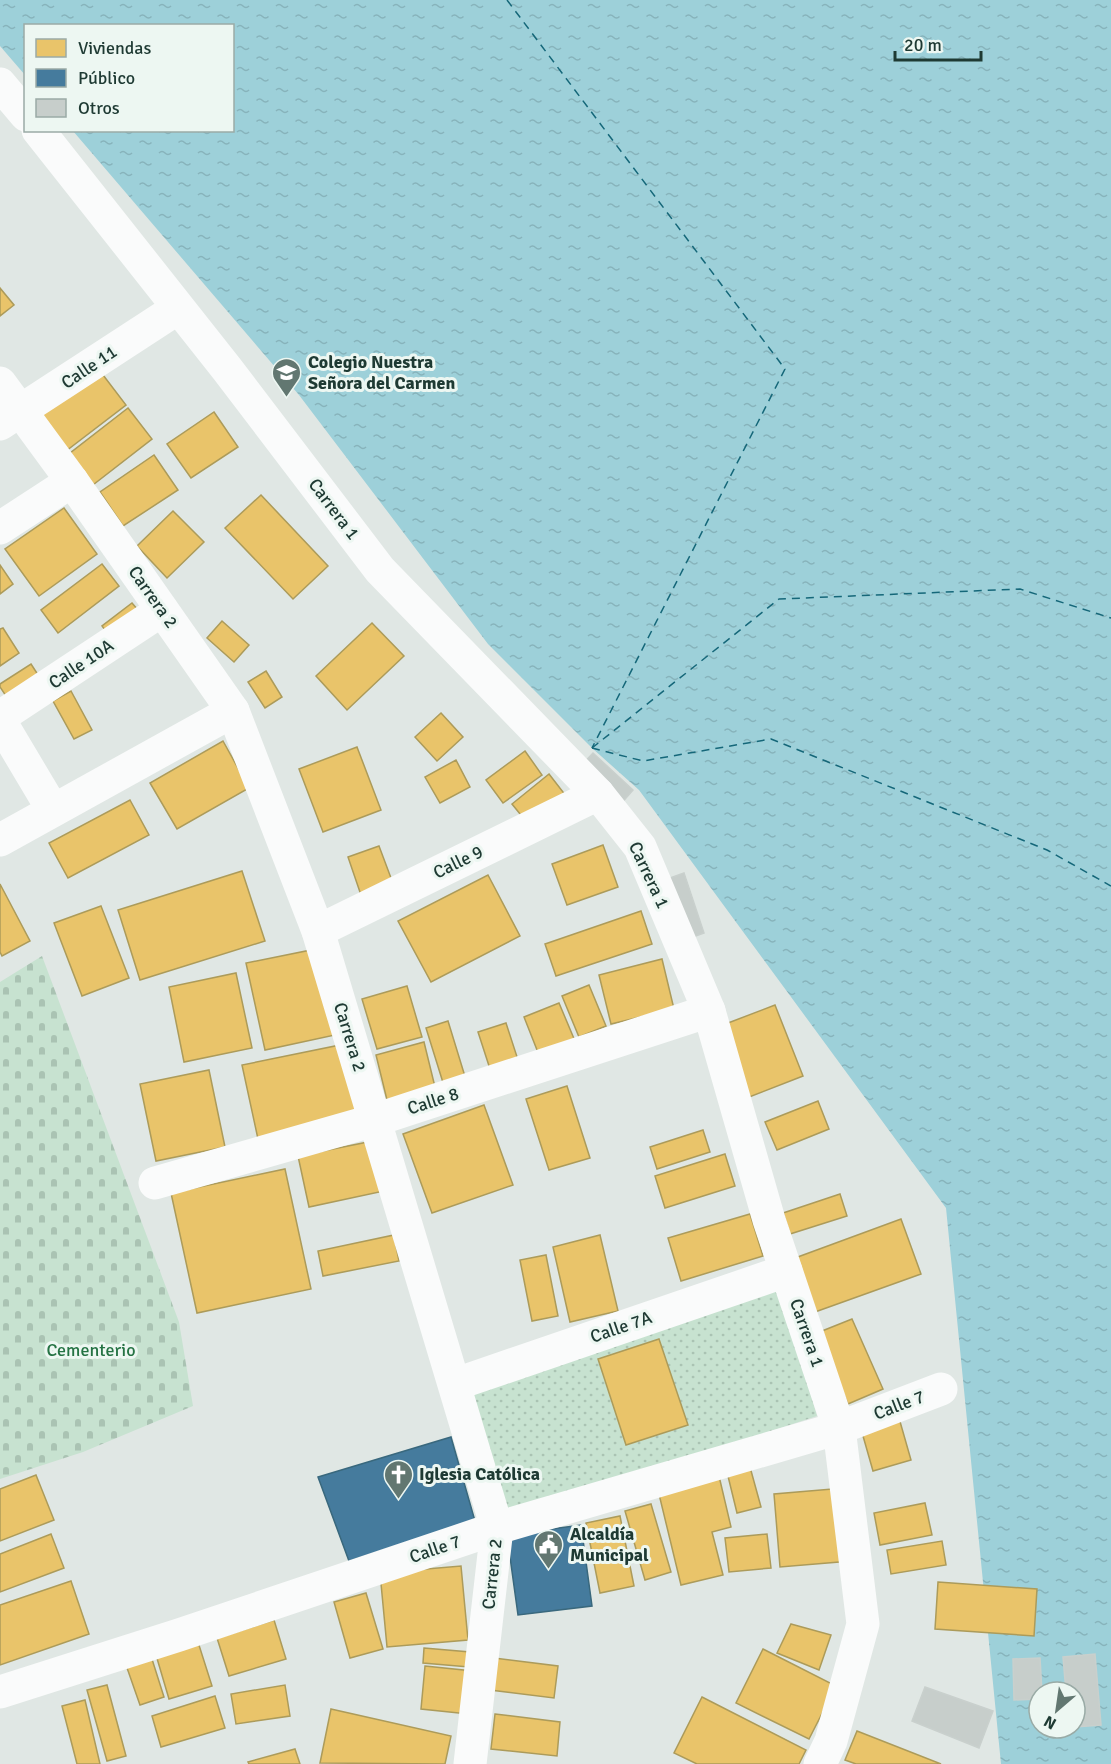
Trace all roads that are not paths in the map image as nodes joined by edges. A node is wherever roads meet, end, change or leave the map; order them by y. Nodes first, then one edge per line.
1 (40, 132) edge
2 (178, 308) junction
3 (0, 383) edge
4 (11, 418) edge
5 (72, 481) junction
6 (0, 528) edge
7 (162, 610) junction
8 (232, 711) junction
9 (0, 719) edge
10 (598, 794) junction
11 (53, 810) junction
12 (0, 840) edge
13 (318, 931) junction
14 (709, 1011) junction
15 (375, 1120) junction
16 (155, 1183) dead end
17 (786, 1271) junction
18 (456, 1384) junction
19 (941, 1389) dead end
20 (840, 1428) junction
21 (497, 1528) junction
22 (0, 1692) edge
23 (470, 1764) edge
24 (820, 1764) edge

1 - 2 street, Carrera 1
2 - 4 street, Calle 11
2 - 10 street, Carrera 1
3 - 4 street, Carrera 2
4 - 5 street, Carrera 2
5 - 6 street
5 - 7 street, Carrera 2
7 - 8 street, Carrera 2
7 - 9 street, Calle 10A
8 - 11 street
8 - 13 street, Carrera 2
9 - 11 street
10 - 13 street, Calle 9
10 - 14 street, Carrera 1
11 - 12 street
13 - 15 street, Carrera 2
14 - 15 street, Calle 8
14 - 17 street, Carrera 1
15 - 16 street, Calle 8
15 - 18 street, Carrera 2
17 - 18 street, Calle 7A
17 - 20 street, Carrera 1
18 - 21 street, Carrera 2
19 - 20 street, Calle 7
20 - 21 street, Calle 7
20 - 24 street, Carrera 1
21 - 22 street, Calle 7
21 - 23 street, Carrera 2

